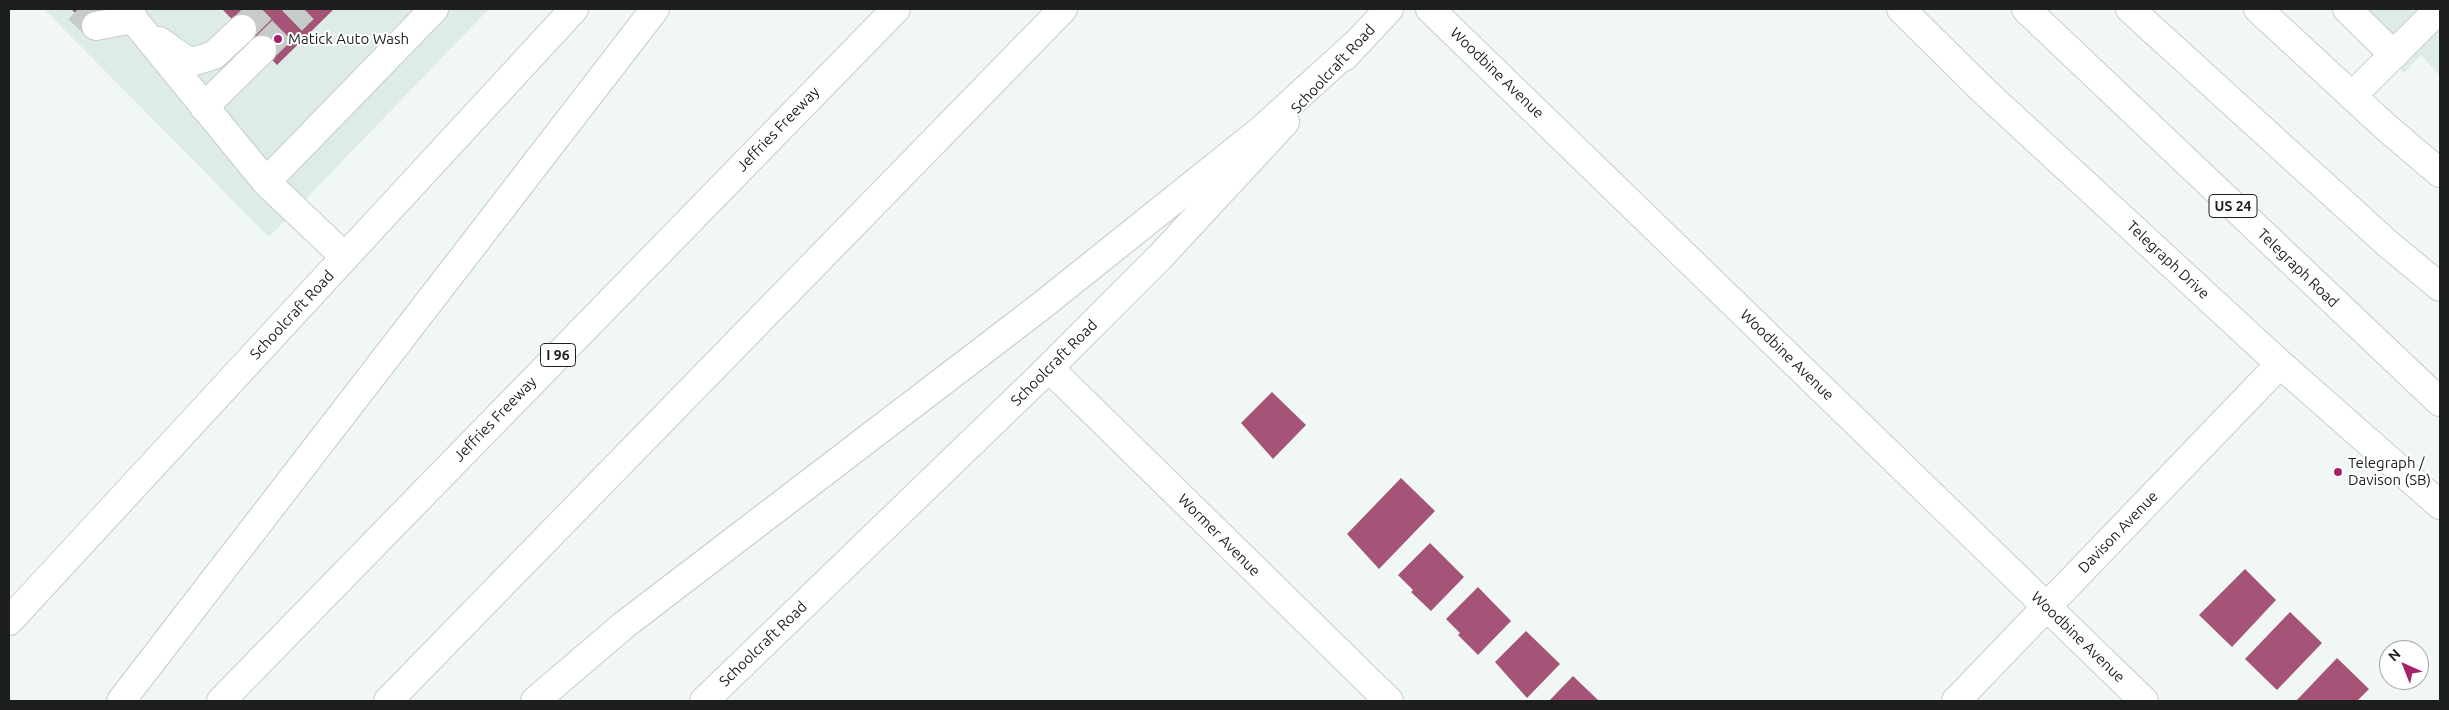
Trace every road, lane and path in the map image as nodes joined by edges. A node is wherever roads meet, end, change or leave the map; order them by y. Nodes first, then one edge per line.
1 (434, 9) edge
2 (574, 9) edge
3 (654, 9) edge
4 (896, 9) edge
5 (1063, 9) edge
6 (1389, 9) edge
7 (1430, 9) edge
8 (1901, 9) edge
9 (2026, 9) edge
10 (2130, 9) edge
11 (2258, 9) edge
12 (2347, 9) edge
13 (2439, 9) edge
14 (125, 17) edge
15 (242, 29) tunnel mouth
16 (1360, 40) junction
17 (262, 50) tunnel mouth
18 (2394, 55) junction
19 (2352, 96) junction
20 (204, 107) junction
21 (2440, 172) edge
22 (266, 182) junction
23 (344, 257) junction
24 (2440, 287) edge
25 (2280, 364) junction
26 (1049, 368) junction
27 (2440, 402) edge
28 (2440, 505) edge
29 (2046, 607) junction
30 (9, 620) edge
31 (121, 701) edge
32 (221, 701) edge
33 (388, 701) edge
34 (535, 701) edge
35 (704, 701) edge
36 (1388, 701) edge
37 (1956, 701) edge
38 (2144, 701) edge

1 - 22 main road
2 - 23 main road, Schoolcraft Road
3 - 31 main road
4 - 32 main road, Jeffries Freeway / I 96
5 - 33 main road
6 - 16 main road, Schoolcraft Road
7 - 29 main road, Woodbine Avenue
8 - 25 main road, Telegraph Drive
9 - 27 main road, Telegraph Road / US 24
10 - 24 main road
11 - 19 main road
12 - 18 main road
13 - 18 main road
14 - 15 main road
14 - 20 main road
16 - 26 main road, Schoolcraft Road
16 - 34 main road
17 - 20 main road
18 - 19 main road
19 - 21 main road
20 - 22 main road
22 - 23 main road
23 - 30 main road, Schoolcraft Road
25 - 28 main road, Telegraph Drive
25 - 29 main road, Davison Avenue
26 - 35 main road, Schoolcraft Road
26 - 36 main road, Wormer Avenue
29 - 37 main road, Davison Avenue
29 - 38 main road, Woodbine Avenue

